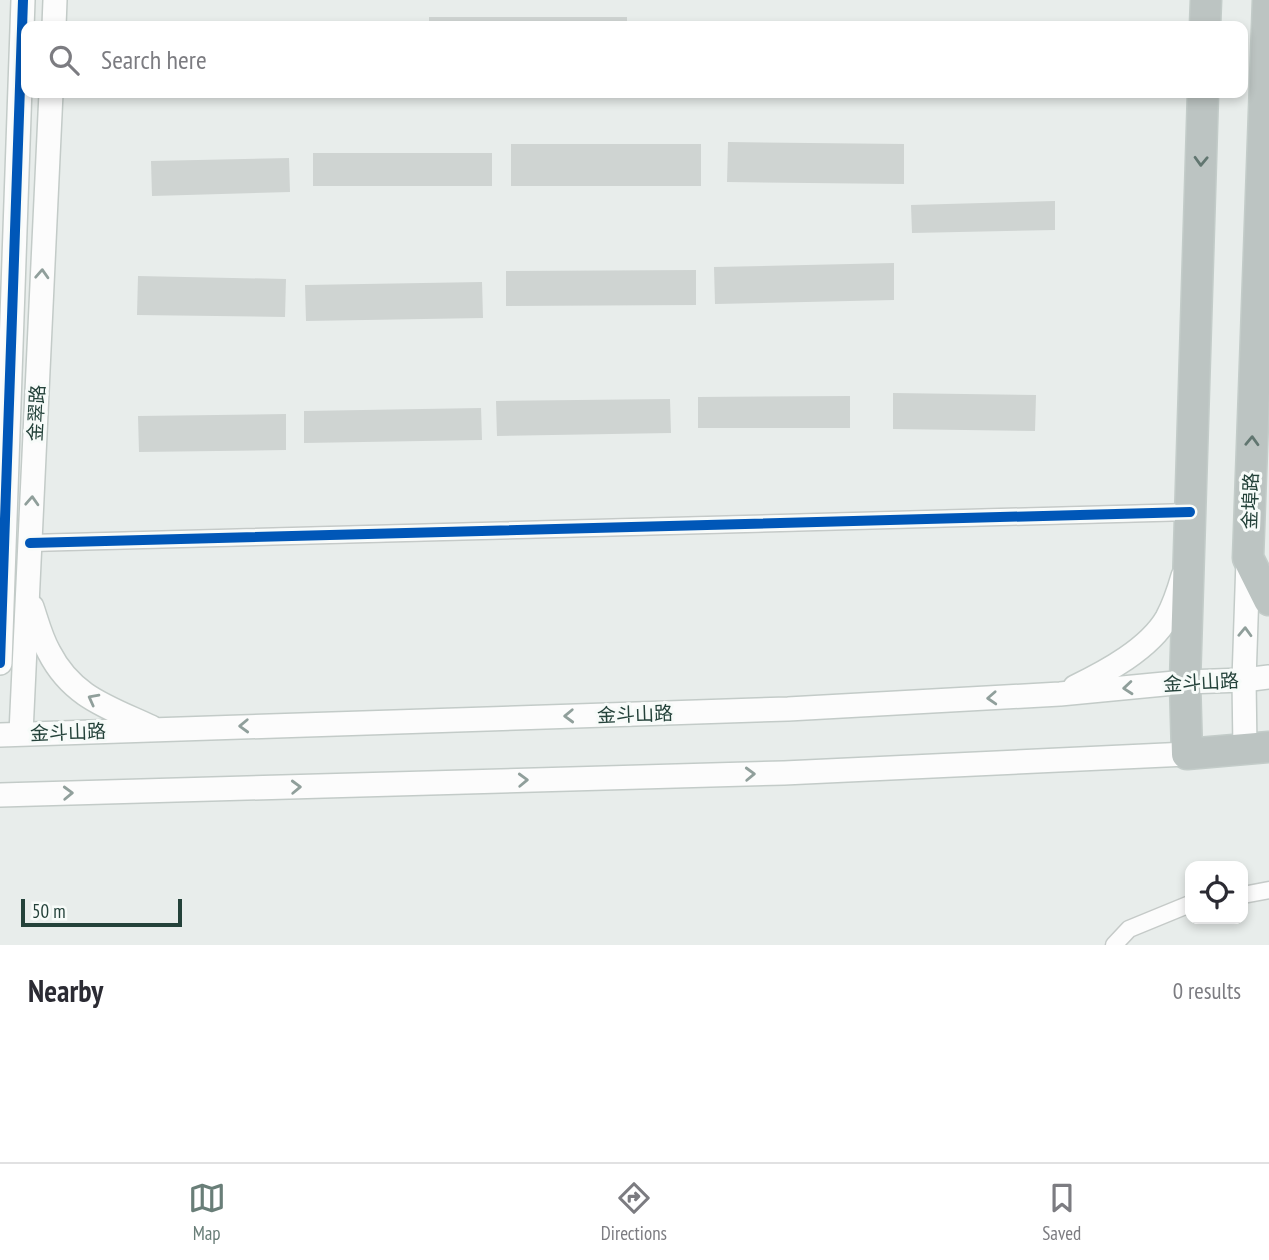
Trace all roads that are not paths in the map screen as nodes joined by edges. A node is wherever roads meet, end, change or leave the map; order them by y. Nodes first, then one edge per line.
1 (23, 0) edge
2 (55, 0) edge
3 (1206, 0) edge
4 (1268, 0) edge
5 (22, 21) edge
6 (54, 21) edge
7 (1205, 21) edge
8 (21, 52) edge
9 (51, 98) edge
10 (1203, 98) edge
11 (1190, 512) junction
12 (2, 541) edge
13 (30, 543) junction
14 (1189, 556) junction
15 (1248, 558) junction
16 (28, 594) junction
17 (1269, 600) edge
18 (0, 663) edge
19 (1269, 677) edge
20 (1244, 680) junction
21 (1185, 682) junction
22 (1060, 694) junction
23 (154, 729) junction
24 (11, 734) edge
25 (1257, 748) edge
26 (1187, 754) junction
27 (0, 795) edge
28 (1269, 890) edge
29 (1248, 894) edge
30 (1185, 906) edge
31 (1114, 945) edge

1 - 5 main road
2 - 6 main road
3 - 7 highway
15 -> 4 highway, 金埠路
8 - 12 main road
13 -> 9 main road, 金翠路
10 -> 11 highway
11 - 13 street
11 - 14 highway
12 - 18 main road
13 - 16 main road, 金翠路
14 - 21 highway
14 - 22 main road
15 - 17 highway
20 -> 15 main road, 金埠路
23 -> 16 main road
16 - 24 main road, 金翠路
19 - 20 main road, 金斗山路
20 - 21 main road, 金斗山路
20 - 25 main road, 金埠路
21 -> 22 main road, 金斗山路
21 - 26 highway
22 -> 23 main road, 金斗山路
23 - 24 main road, 金斗山路
25 - 26 highway
27 -> 26 main road
28 - 29 street
30 - 31 street

